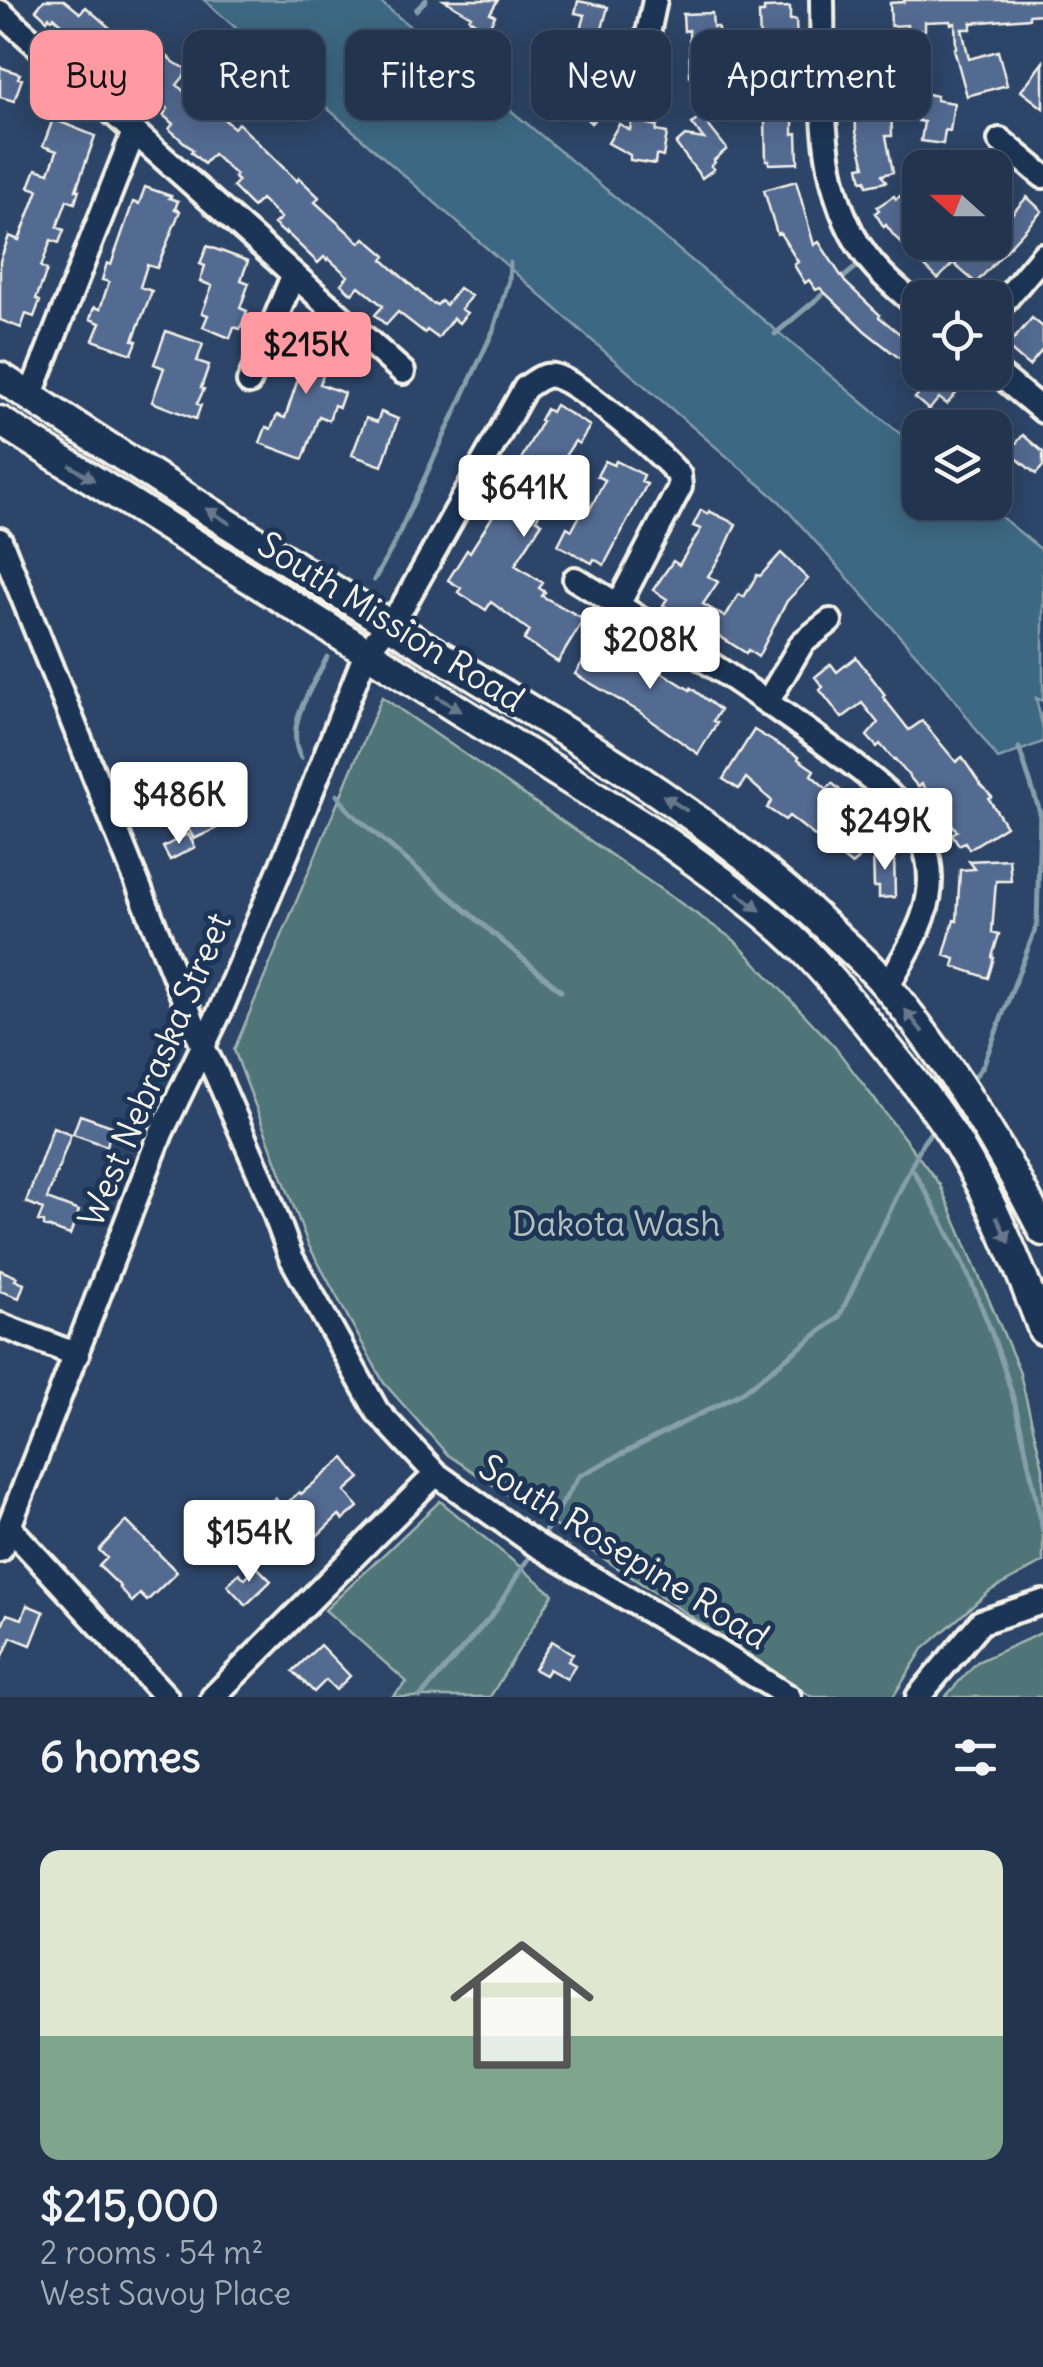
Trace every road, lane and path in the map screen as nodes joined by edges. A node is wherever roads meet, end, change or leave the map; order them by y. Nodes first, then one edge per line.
1 (655, 0) edge
2 (822, 0) edge
3 (0, 12) edge
4 (649, 30) edge
5 (134, 132) junction
6 (1000, 140) dead end
7 (1043, 176) edge
8 (1043, 255) edge
9 (293, 276) junction
10 (902, 292) edge
11 (1012, 292) edge
12 (403, 372) dead end
13 (0, 378) edge
14 (249, 382) dead end
15 (1012, 386) edge
16 (30, 397) junction
17 (1043, 412) edge
18 (0, 421) edge
19 (0, 540) edge
20 (575, 580) dead end
21 (618, 605) junction
22 (830, 621) dead end
23 (389, 625) junction
24 (366, 653) junction
25 (768, 701) junction
26 (732, 846) junction
27 (711, 874) junction
28 (887, 986) junction
29 (202, 1047) junction
30 (1043, 1230) edge
31 (0, 1326) edge
32 (1043, 1330) edge
33 (77, 1355) junction
34 (436, 1474) junction
35 (8, 1527) junction
36 (0, 1550) edge
37 (1043, 1602) edge
38 (166, 1697) edge
39 (214, 1697) edge
40 (789, 1697) edge
41 (918, 1697) edge

1 - 4 street
2 - 10 street
3 - 5 street
5 - 9 street
5 - 16 street
6 - 7 street
8 - 11 street
9 - 12 street
9 - 14 street
13 - 16 main road, South Mission Road
15 - 17 street
23 -> 16 main road, South Mission Road
18 -> 24 main road, South Mission Road
19 - 29 street, South Rosepine Road
20 - 21 street
21 - 23 street, West Nebraska Street
21 - 25 street
22 - 25 street
23 - 24 street, West Nebraska Street
26 -> 23 main road, South Mission Road
24 -> 27 main road, South Mission Road
24 - 29 street, West Nebraska Street
25 - 28 street
26 - 27 main road
26 - 28 main road, South Mission Road
27 -> 32 main road, South Mission Road
30 -> 28 main road, South Mission Road
29 - 33 street, West Nebraska Street
29 - 34 street, South Rosepine Road
31 - 33 street
33 - 35 street, West Nebraska Street
34 - 39 street
34 - 40 street, South Rosepine Road
35 - 36 street, West Nebraska Street
35 - 38 street
37 - 41 street

